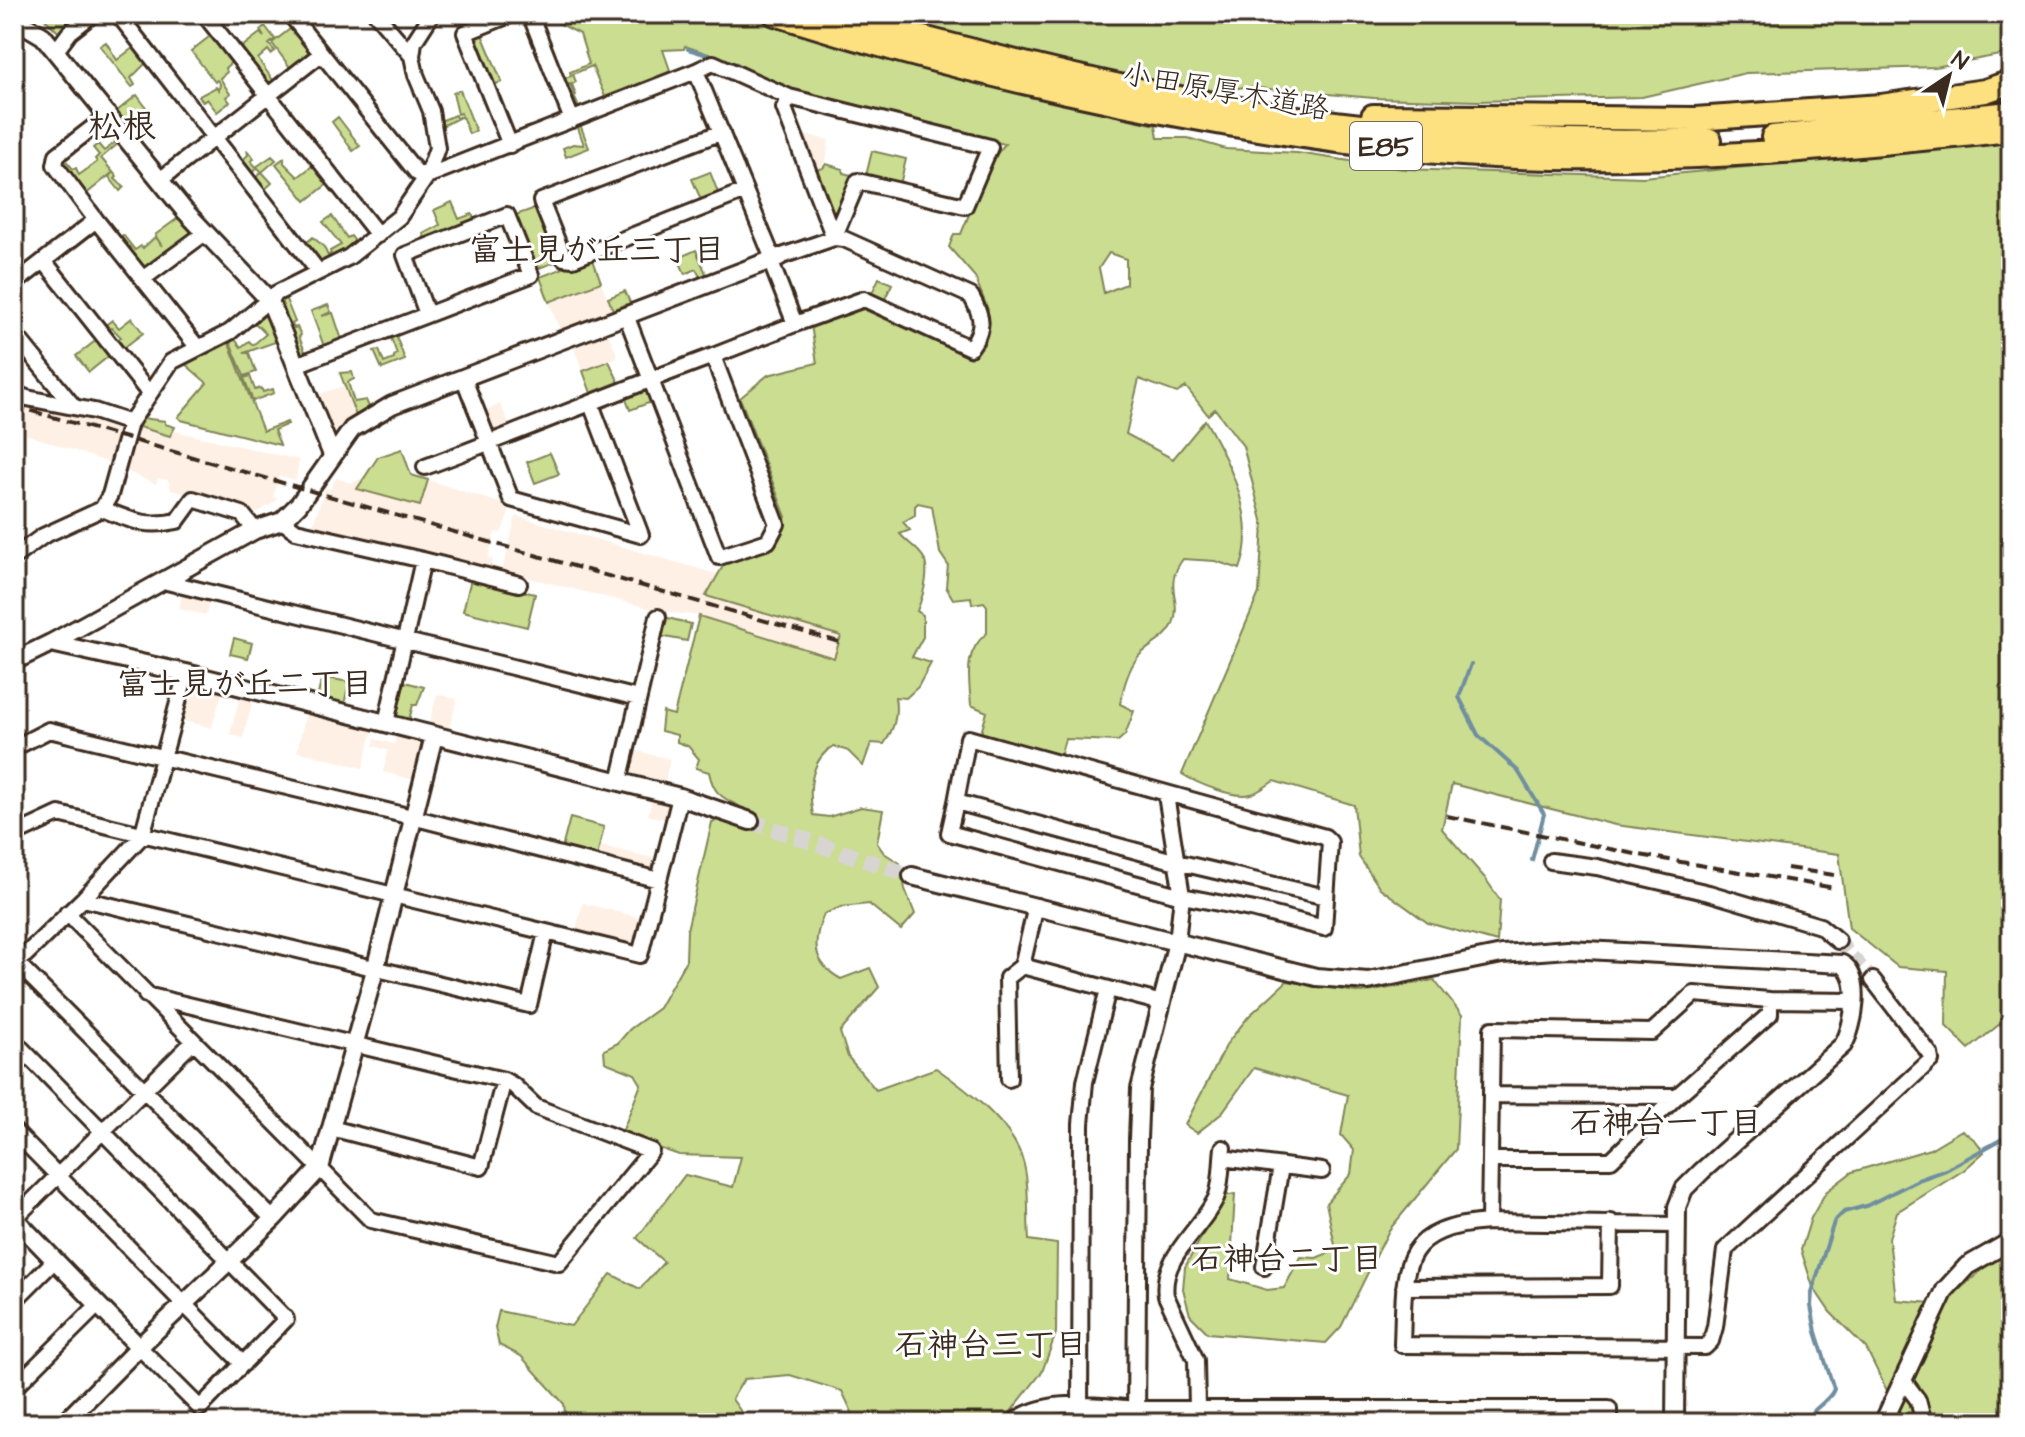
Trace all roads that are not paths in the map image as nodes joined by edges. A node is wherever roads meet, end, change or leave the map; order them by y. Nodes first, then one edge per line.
1 (93, 14) edge
2 (118, 14) edge
3 (204, 14) edge
4 (290, 14) edge
5 (376, 14) edge
6 (432, 14) edge
7 (512, 14) edge
8 (530, 14) edge
9 (775, 14) edge
10 (837, 14) edge
11 (14, 22) edge
12 (56, 51) junction
13 (321, 54) junction
14 (412, 56) junction
15 (696, 71) junction
16 (2011, 82) edge
17 (2011, 88) edge
18 (1985, 91) junction
19 (269, 96) junction
20 (789, 97) junction
21 (2011, 113) edge
22 (1256, 114) junction
23 (109, 115) junction
24 (572, 120) junction
25 (2011, 130) edge
26 (722, 132) junction
27 (215, 138) junction
28 (510, 145) junction
29 (427, 176) junction
30 (160, 180) junction
31 (745, 191) junction
32 (96, 220) junction
33 (205, 233) junction
34 (378, 235) junction
35 (834, 238) junction
36 (774, 259) junction
37 (44, 261) junction
38 (318, 271) junction
39 (144, 278) junction
40 (14, 284) edge
41 (270, 301) junction
42 (427, 314) junction
43 (626, 315) junction
44 (795, 324) junction
45 (14, 333) edge
46 (198, 348) junction
47 (713, 356) junction
48 (296, 365) junction
49 (464, 379) junction
50 (651, 379) junction
51 (148, 392) junction
52 (14, 393) edge
53 (591, 404) junction
54 (74, 407) junction
55 (130, 423) junction
56 (488, 444) junction
57 (332, 455) junction
58 (425, 467) dead end
59 (102, 509) junction
60 (282, 521) junction
61 (255, 530) junction
62 (14, 557) edge
63 (423, 560) junction
64 (163, 581) junction
65 (519, 584) dead end
66 (658, 617) dead end
67 (404, 639) junction
68 (51, 643) junction
69 (14, 661) edge
70 (186, 673) junction
71 (638, 698) junction
72 (386, 723) junction
73 (434, 736) junction
74 (14, 748) edge
75 (164, 757) junction
76 (619, 782) junction
77 (1166, 795) junction
78 (680, 797) junction
79 (956, 802) junction
80 (412, 817) junction
81 (750, 821) tunnel mouth
82 (14, 835) edge
83 (142, 836) junction
84 (1551, 861) dead end
85 (1177, 862) junction
86 (912, 876) tunnel mouth
87 (659, 880) junction
88 (393, 896) junction
89 (1182, 896) junction
90 (1326, 897) junction
91 (83, 899) junction
92 (1036, 906) junction
93 (67, 913) junction
94 (546, 932) junction
95 (1838, 941) tunnel mouth
96 (1177, 942) junction
97 (16, 965) edge
98 (1022, 966) junction
99 (375, 970) junction
100 (1873, 980) tunnel mouth
101 (1108, 989) junction
102 (146, 995) junction
103 (1770, 1000) junction
104 (1853, 1001) junction
105 (1162, 1003) junction
106 (14, 1041) edge
107 (193, 1042) junction
108 (353, 1045) junction
109 (1009, 1079) dead end
110 (504, 1080) junction
111 (144, 1090) junction
112 (1491, 1095) junction
113 (1677, 1096) junction
114 (331, 1128) junction
115 (14, 1131) edge
116 (102, 1132) junction
117 (1490, 1160) junction
118 (1281, 1166) junction
119 (320, 1168) junction
120 (1322, 1171) dead end
121 (57, 1175) junction
122 (14, 1218) edge
123 (273, 1219) junction
124 (1489, 1222) junction
125 (1611, 1222) junction
126 (1675, 1225) junction
127 (2011, 1241) edge
128 (55, 1260) junction
129 (229, 1261) junction
130 (1264, 1267) dead end
131 (1404, 1287) junction
132 (14, 1301) edge
133 (184, 1304) junction
134 (98, 1305) junction
135 (1675, 1346) junction
136 (139, 1347) junction
137 (243, 1364) junction
138 (1903, 1380) junction
139 (14, 1388) edge
140 (1080, 1405) junction
141 (1197, 1408) junction
142 (1401, 1415) edge
143 (1136, 1416) edge
144 (64, 1423) edge
145 (1012, 1423) edge
146 (1080, 1423) edge
147 (1609, 1423) edge
148 (1675, 1423) edge
149 (1883, 1423) edge
150 (1924, 1423) edge

1 - 12 street
2 - 27 street
3 - 19 street
4 - 13 street
5 - 14 street
6 - 14 street
7 - 28 street
8 - 24 street
9 - 25 highway, 小田原厚木道路 / E85
10 - 22 highway, 小田原厚木道路 / E85
11 - 12 street
12 - 23 street
13 - 19 street
13 - 29 street
14 - 29 street
15 - 20 street
15 - 24 street
15 - 26 street
16 - 18 highway
17 - 18 highway
18 - 22 highway
19 - 27 street
19 - 34 street
20 - 35 street
20 - 35 street
21 - 22 highway, 小田原厚木道路 / E85
23 - 30 street
23 - 32 street
24 - 28 street
26 - 31 street
26 - 31 street
27 - 30 street
27 - 38 street
28 - 29 street
29 - 34 street
30 - 33 street
31 - 36 street
32 - 37 street
32 - 39 street
33 - 39 street
33 - 41 street
34 - 38 street
35 - 36 street
35 - 44 street
36 - 43 street
36 - 44 street
37 - 40 street
37 - 51 street
38 - 41 street
39 - 46 street
41 - 46 street
41 - 48 street
42 - 42 street
42 - 48 street
43 - 49 street
43 - 50 street
44 - 47 street
45 - 54 street
46 - 51 street
47 - 50 street
47 - 50 street
48 - 57 street
49 - 56 street
49 - 57 street
50 - 53 street
51 - 55 street
52 - 54 street
53 - 56 street
53 - 56 street
54 - 55 street
55 - 59 street
56 - 58 street
57 - 60 street
59 - 61 street
59 - 62 street
60 - 61 street
60 - 63 street
61 - 64 street
63 - 65 street
63 - 67 street
64 - 67 street
64 - 68 street
66 - 71 street
67 - 71 street
67 - 72 street
68 - 69 street
68 - 70 street
70 - 72 street
70 - 75 street
71 - 76 street
72 - 73 street
73 - 76 street
73 - 80 street
74 - 75 street
75 - 80 street
75 - 83 street
76 - 78 street
77 - 79 street
77 - 85 street
77 - 90 street
78 - 81 street
78 - 87 street
79 - 85 street
79 - 89 street
80 - 87 street
80 - 88 street
82 - 83 street
83 - 88 street
83 - 91 street
84 - 95 street
85 - 89 street
85 - 90 street
86 - 92 street
87 - 94 street
88 - 94 street
88 - 99 street
89 - 90 street
89 - 96 street
91 - 93 street
91 - 99 street
92 - 96 street
92 - 98 street
93 - 97 street
93 - 102 street
94 - 99 street
96 - 104 street
96 - 105 street
97 - 111 street
98 - 101 street
98 - 109 street
99 - 108 street
100 - 135 street
101 - 105 street
101 - 140 street
102 - 107 street
102 - 108 street
103 - 104 street
103 - 112 street
103 - 113 street
104 - 126 street
105 - 143 street
106 - 116 street
107 - 111 street
107 - 119 street
108 - 110 street
108 - 114 street
110 - 114 street
110 - 119 street
111 - 116 street
111 - 123 street
112 - 113 street
112 - 117 street
113 - 117 street
114 - 119 street
115 - 121 street
116 - 121 street
116 - 129 street
117 - 124 street
118 - 120 street
118 - 130 street
118 - 141 street
119 - 123 street
121 - 122 street
121 - 133 street
122 - 128 street
123 - 129 street
124 - 125 street
124 - 131 street
125 - 126 street
125 - 131 street
126 - 135 street
127 - 138 street
128 - 132 street
128 - 134 street
129 - 133 street
129 - 137 street
131 - 135 street
133 - 136 street
133 - 137 street
134 - 136 street
134 - 139 street
135 - 148 street
136 - 137 street
136 - 144 street
138 - 149 street
138 - 150 street
140 - 143 street
140 - 145 street
140 - 146 street
141 - 142 street
141 - 143 street
142 - 147 street

